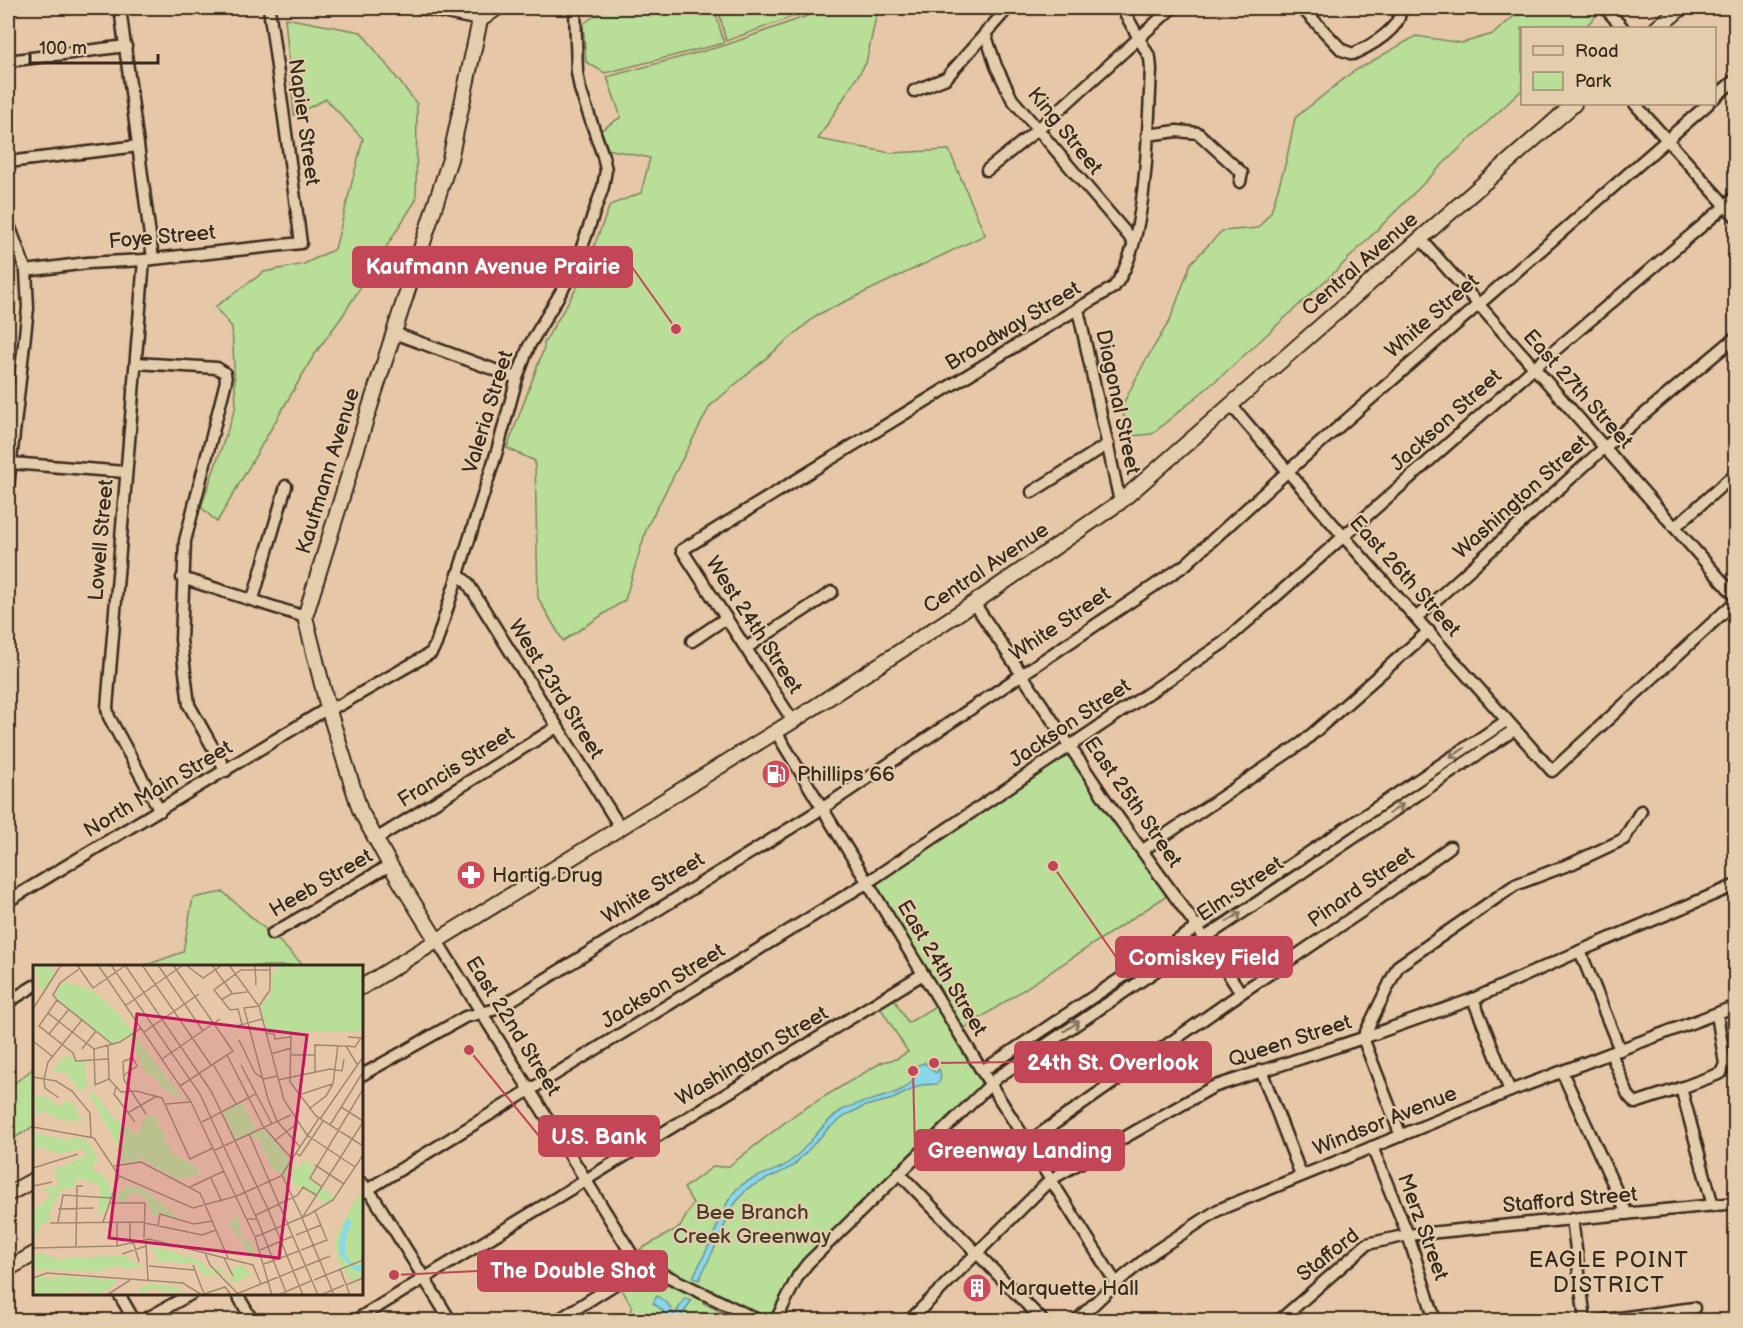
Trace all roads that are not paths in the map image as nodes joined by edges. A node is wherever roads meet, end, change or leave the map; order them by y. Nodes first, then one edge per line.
1 (120, 8) edge
2 (268, 8) edge
3 (421, 8) edge
4 (497, 8) edge
5 (574, 8) edge
6 (1008, 8) edge
7 (1122, 8) edge
8 (1172, 8) edge
9 (1302, 8) edge
10 (1400, 8) edge
11 (1605, 8) edge
12 (1681, 8) edge
13 (480, 20) junction
14 (1622, 27) edge
15 (1658, 27) edge
16 (985, 33) junction
17 (1139, 38) junction
18 (126, 46) junction
19 (8, 61) edge
20 (1736, 79) edge
21 (914, 91) dead end
22 (1716, 96) edge
23 (1573, 105) edge
24 (1636, 105) edge
25 (1707, 105) edge
26 (1037, 130) junction
27 (1147, 135) junction
28 (1667, 141) junction
29 (138, 146) junction
30 (8, 162) edge
31 (987, 170) dead end
32 (1240, 182) dead end
33 (1736, 197) edge
34 (1725, 206) junction
35 (1736, 218) edge
36 (8, 222) edge
37 (1421, 238) junction
38 (1133, 242) junction
39 (302, 243) joint
40 (148, 259) junction
41 (26, 271) junction
42 (1478, 304) junction
43 (1078, 309) junction
44 (394, 333) junction
45 (1736, 337) edge
46 (136, 363) junction
47 (1534, 368) junction
48 (517, 378) junction
49 (1231, 405) junction
50 (1108, 444) junction
51 (1604, 448) junction
52 (11, 463) junction
53 (1287, 471) junction
54 (125, 472) junction
55 (1736, 473) edge
56 (286, 486) dead end
57 (8, 487) edge
58 (1032, 492) dead end
59 (1120, 502) junction
60 (1675, 527) junction
61 (1344, 537) junction
62 (682, 550) joint
63 (457, 574) junction
64 (182, 578) junction
65 (832, 592) dead end
66 (253, 599) junction
67 (1736, 599) edge
68 (974, 603) junction
69 (305, 617) junction
70 (1417, 617) junction
71 (726, 618) junction
72 (1429, 632) junction
73 (692, 641) dead end
74 (746, 648) junction
75 (1022, 675) junction
76 (328, 708) junction
77 (793, 721) junction
78 (1506, 721) junction
79 (556, 727) junction
80 (1514, 730) junction
81 (776, 732) junction
82 (1070, 747) junction
83 (226, 771) junction
84 (823, 808) junction
85 (160, 811) junction
86 (1641, 811) dead end
87 (621, 827) junction
88 (376, 839) junction
89 (1450, 848) dead end
90 (1143, 850) junction
91 (390, 865) junction
92 (868, 882) junction
93 (1736, 885) edge
94 (8, 901) edge
95 (1197, 927) junction
96 (272, 934) dead end
97 (1204, 937) junction
98 (437, 941) junction
99 (1580, 951) junction
100 (923, 974) junction
101 (363, 986) edge
102 (33, 987) edge
103 (1241, 993) junction
104 (1473, 999) junction
105 (8, 1002) edge
106 (1736, 1006) edge
107 (483, 1013) junction
108 (1717, 1014) junction
109 (1363, 1038) junction
110 (1615, 1052) junction
111 (1262, 1070) junction
112 (982, 1071) junction
113 (1562, 1072) junction
114 (363, 1074) edge
115 (990, 1083) junction
116 (1681, 1088) junction
117 (530, 1091) junction
118 (1510, 1092) junction
119 (1401, 1136) junction
120 (1027, 1143) junction
121 (1372, 1147) junction
122 (899, 1173) junction
123 (1301, 1175) junction
124 (586, 1180) junction
125 (1050, 1180) junction
126 (33, 1181) edge
127 (363, 1189) edge
128 (8, 1194) edge
129 (1736, 1203) edge
130 (1713, 1206) junction
131 (1628, 1214) junction
132 (1572, 1218) junction
133 (1408, 1235) junction
134 (977, 1254) junction
135 (33, 1255) edge
136 (644, 1266) junction
137 (8, 1269) edge
138 (424, 1278) junction
139 (1116, 1283) junction
140 (120, 1295) edge
141 (188, 1295) edge
142 (238, 1295) edge
143 (1695, 1308) dead end
144 (134, 1320) edge
145 (144, 1320) edge
146 (252, 1320) edge
147 (356, 1320) edge
148 (450, 1320) edge
149 (558, 1320) edge
150 (758, 1320) edge
151 (776, 1320) edge
152 (910, 1320) edge
153 (1042, 1320) edge
154 (1077, 1320) edge
155 (1280, 1320) edge
156 (1435, 1320) edge
157 (1585, 1320) edge
158 (1604, 1320) edge

1 - 18 street, Lowell Street
2 - 39 street, Napier Street
3 - 13 street
4 - 13 main road
5 - 48 street, Valeria Street
6 - 16 street
7 - 17 street, Broadway Street
8 - 17 street
9 - 10 street
11 - 14 street
12 - 15 main road
13 - 44 main road, Kaufmann Avenue
16 - 21 street
16 - 26 street, King Street
17 - 26 street
17 - 27 street, Broadway Street
18 - 19 street
18 - 29 street, Lowell Street
20 - 22 street
23 - 37 main road, Central Avenue
24 - 28 street
25 - 28 street, White Street
26 - 31 street
26 - 38 street, King Street
27 - 32 street
27 - 38 street, Broadway Street
28 - 34 street
28 - 42 street, White Street
29 - 30 street
29 - 40 street, Lowell Street
33 - 34 street, Jackson Street
34 - 35 street
34 - 47 street, Jackson Street
36 - 41 street
37 - 42 street, East 27th Street
37 - 49 main road, Central Avenue
38 - 43 street, Broadway Street
39 - 40 street, Foye Street
40 - 41 street, Foye Street
40 - 46 street, Lowell Street
41 - 52 street
42 - 47 street, East 27th Street
42 - 53 street, White Street
43 - 50 street, Diagonal Street
43 - 62 street, Broadway Street
44 - 48 street
44 - 69 main road, Kaufmann Avenue
45 - 51 street, Washington Street
46 - 54 street, Lowell Street
46 - 64 street
47 - 51 street, East 27th Street
47 - 61 street, Jackson Street
48 - 63 street, Valeria Street
49 - 53 street, East 26th Street
49 - 59 main road, Central Avenue
50 - 58 street
50 - 59 street, Diagonal Street
51 - 60 street, East 27th Street
51 - 70 street, Washington Street
52 - 54 street
52 - 57 street
53 - 61 street, East 26th Street
53 - 75 street, White Street
54 - 85 street, Lowell Street
55 - 60 street
56 - 66 street
59 - 68 main road, Central Avenue
60 - 67 street, East 27th Street
61 - 70 street, East 26th Street
61 - 82 street, Jackson Street
62 - 71 street, West 24th Street
63 - 76 street, Valeria Street
63 - 79 street, West 23rd Street
64 - 66 street
64 - 83 street
65 - 74 street
66 - 69 street
67 - 80 street, East 26th Street
68 - 75 street, East 25th Street
68 - 77 main road, Central Avenue
69 - 76 main road
70 - 72 street, East 26th Street
71 - 73 street
71 - 74 street, West 24th Street
72 - 78 street, East 26th Street
72 - 90 street
74 - 77 street, West 24th Street
75 - 82 street, East 25th Street
75 - 84 street, White Street
76 - 83 street, North Main Street
76 - 88 main road
77 - 81 main road, Central Avenue
78 - 80 street, East 26th Street
78 -> 95 street, Elm Street
79 - 87 street, West 23rd Street
79 - 88 street, Francis Street
97 -> 80 street, Elm Street
81 - 84 street, East 24th Street
81 - 87 main road, Central Avenue
82 - 90 street, East 25th Street
82 - 92 street, Jackson Street
83 - 85 street, North Main Street
84 - 92 street, East 24th Street
84 - 107 street, White Street
85 - 94 street, North Main Street
86 - 109 street
87 - 98 main road, Central Avenue
88 - 91 main road
89 - 103 street, Pinard Street
90 - 95 street, East 25th Street
91 - 96 street, Heeb Street
91 - 98 main road
92 - 100 street, East 24th Street
92 - 117 street, Jackson Street
93 - 99 street, Queen Street
95 - 97 street, East 25th Street
95 - 112 street, Elm Street
97 - 103 street, East 25th Street
115 -> 97 street, Elm Street
98 - 101 main road, Central Avenue
98 - 107 street, East 22nd Street
99 - 104 street, Queen Street
99 - 110 street
100 - 112 street, East 24th Street
100 - 124 street, Washington Street
102 - 105 street
103 - 120 street, Pinard Street
104 - 109 street, Queen Street
104 - 118 street
106 - 108 street, Windsor Avenue
107 - 114 street, White Street
107 - 117 street, East 22nd Street
108 - 110 street, Windsor Avenue
108 - 116 street
109 - 111 street, Queen Street
109 - 119 street
110 - 113 street, Windsor Avenue
110 - 116 street
111 - 123 street
111 - 125 street, Queen Street
112 - 115 street, East 24th Street
113 - 118 street, Windsor Avenue
113 - 131 street
115 - 120 street, East 24th Street
115 - 122 street, Elm Street
116 - 130 street
117 - 124 street, East 22nd Street
117 - 127 street, Jackson Street
118 - 119 street, Windsor Avenue
119 - 121 street, Windsor Avenue
120 - 125 street, East 24th Street
121 - 123 street, Windsor Avenue
121 - 133 street, Merz Street
122 - 134 street
122 - 151 street, Elm Street
123 - 139 street, Windsor Avenue
124 - 136 street, East 22nd Street
124 - 138 street, Washington Street
125 - 134 street, Queen Street
125 - 139 street, East 24th Street
126 - 128 main road
127 - 138 street
129 - 130 street, Stafford Street
130 - 131 street, Stafford Street
131 - 132 street, Stafford Street
132 - 133 street, Stafford Street
132 - 157 street
133 - 155 street, Stafford
133 - 156 street, Merz Street
134 - 152 street, Queen Street
134 - 153 street
135 - 137 main road
136 - 149 street
136 - 150 street, East 22nd Street
138 - 147 street, Washington Street
138 - 148 street
139 - 154 street, Windsor Avenue
140 - 144 street
141 - 145 street
142 - 146 street
143 - 158 street

